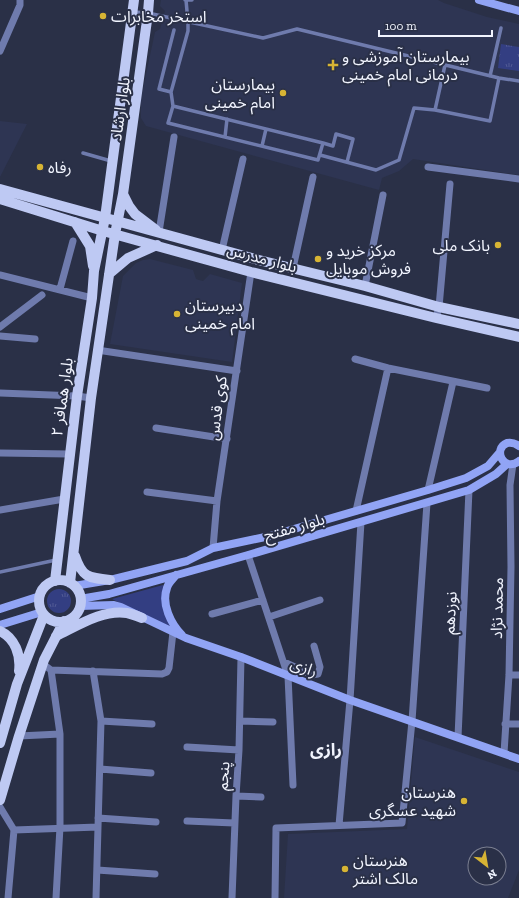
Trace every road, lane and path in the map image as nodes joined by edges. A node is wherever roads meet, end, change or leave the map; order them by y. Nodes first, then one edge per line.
1 (20, 0) edge
2 (134, 0) edge
3 (149, 0) edge
4 (185, 0) edge
5 (192, 0) edge
6 (479, 0) edge
7 (519, 11) edge
8 (133, 12) junction
9 (148, 13) junction
10 (188, 22) junction
11 (501, 28) dead end
12 (174, 30) dead end
13 (0, 51) edge
14 (445, 65) junction
15 (490, 76) junction
16 (499, 78) junction
17 (519, 81) edge
18 (171, 92) junction
19 (172, 106) junction
20 (435, 110) junction
21 (227, 119) junction
22 (266, 129) junction
23 (174, 137) dead end
24 (225, 137) junction
25 (323, 143) junction
26 (262, 146) junction
27 (83, 153) dead end
28 (320, 154) junction
29 (243, 159) dead end
30 (113, 161) junction
31 (347, 162) junction
32 (428, 167) dead end
33 (313, 177) dead end
34 (519, 179) edge
35 (450, 184) dead end
36 (0, 189) edge
37 (123, 194) junction
38 (383, 195) dead end
39 (0, 199) edge
40 (105, 218) junction
41 (118, 221) junction
42 (75, 222) junction
43 (103, 230) junction
44 (159, 232) junction
45 (115, 234) junction
46 (72, 241) dead end
47 (157, 245) junction
48 (222, 250) junction
49 (255, 259) junction
50 (293, 268) junction
51 (94, 271) junction
52 (252, 271) junction
53 (110, 274) junction
54 (0, 275) edge
55 (365, 286) junction
56 (60, 289) junction
57 (42, 295) dead end
58 (92, 298) junction
59 (439, 307) junction
60 (436, 318) junction
61 (518, 323) edge
62 (0, 328) edge
63 (0, 336) edge
64 (519, 337) edge
65 (35, 339) dead end
66 (97, 350) junction
67 (355, 359) dead end
68 (388, 368) junction
69 (237, 371) junction
70 (453, 382) junction
71 (487, 388) dead end
72 (0, 393) edge
73 (77, 396) junction
74 (91, 398) junction
75 (156, 428) dead end
76 (227, 439) junction
77 (518, 443) edge
78 (0, 452) edge
79 (500, 452) junction
80 (69, 454) junction
81 (513, 463) edge
82 (428, 490) junction
83 (469, 490) junction
84 (147, 492) dead end
85 (64, 498) junction
86 (217, 501) junction
87 (427, 503) junction
88 (0, 510) edge
89 (356, 511) junction
90 (329, 519) junction
91 (361, 522) junction
92 (332, 530) junction
93 (213, 548) junction
94 (74, 555) junction
95 (248, 555) junction
96 (58, 559) junction
97 (515, 566) edge
98 (0, 572) edge
99 (176, 575) junction
100 (55, 581) junction
101 (107, 581) junction
102 (72, 585) junction
103 (108, 594) junction
104 (40, 596) junction
105 (263, 600) junction
106 (320, 600) dead end
107 (80, 602) junction
108 (0, 609) edge
109 (43, 613) junction
110 (212, 614) dead end
111 (269, 617) junction
112 (142, 618) junction
113 (64, 621) junction
114 (511, 622) junction
115 (519, 622) edge
116 (0, 625) edge
117 (0, 631) edge
118 (173, 632) junction
119 (56, 636) junction
120 (186, 638) junction
121 (314, 646) dead end
122 (241, 657) junction
123 (43, 662) junction
124 (284, 662) junction
125 (51, 670) junction
126 (93, 672) junction
127 (509, 675) junction
128 (519, 675) edge
129 (288, 676) junction
130 (17, 684) junction
131 (350, 700) junction
132 (101, 721) junction
133 (240, 721) junction
134 (412, 721) junction
135 (274, 722) dead end
136 (152, 724) dead end
137 (505, 724) junction
138 (519, 724) edge
139 (60, 734) junction
140 (19, 736) junction
141 (458, 737) junction
142 (0, 743) edge
143 (187, 747) dead end
144 (239, 750) junction
145 (504, 753) junction
146 (519, 759) edge
147 (100, 768) junction
148 (151, 773) dead end
149 (293, 786) dead end
150 (236, 796) junction
151 (261, 797) dead end
152 (0, 800) edge
153 (0, 806) edge
154 (98, 818) junction
155 (156, 822) dead end
156 (187, 822) dead end
157 (234, 823) junction
158 (339, 825) junction
159 (60, 827) junction
160 (98, 827) junction
161 (14, 830) junction
162 (97, 870) junction
163 (155, 874) dead end
164 (8, 898) edge
165 (56, 898) edge
166 (96, 898) edge
167 (232, 898) edge
168 (275, 898) edge

1 - 13 street
2 - 8 main road, بلوار ارشاد
3 - 9 main road, بلوار ارشاد
4 - 5 lane
4 - 10 lane
6 - 7 street
8 - 9 lane
8 - 30 main road, بلوار ارشاد
9 - 10 lane
9 - 37 main road, بلوار ارشاد
10 - 14 lane
10 - 18 lane
11 - 15 lane
12 - 18 lane
14 - 15 lane
14 - 20 lane
15 - 16 lane
16 - 17 lane
16 - 20 lane
18 - 19 lane
19 - 21 lane
19 - 24 lane
20 - 31 lane
21 - 22 lane
21 - 24 lane
22 - 25 lane
22 - 26 lane
23 - 44 street
24 - 26 lane
25 - 28 lane
25 - 31 lane
26 - 28 lane
27 - 30 lane
28 - 31 lane
29 - 48 street
30 - 40 main road, بلوار ارشاد
32 - 34 street
33 - 50 street
35 - 59 street
36 - 40 main road, بلوار مدرس
37 - 41 main road, بلوار ارشاد
37 - 44 main road
38 - 55 street
39 - 42 main road, بلوار مدرس
40 - 41 main road, بلوار مدرس
40 - 43 main road, بلوار همافر ۲
41 - 44 main road, بلوار مدرس
41 - 45 main road, بلوار همافر ۲
42 - 43 main road, بلوار مدرس
42 - 51 main road
43 - 45 main road, بلوار مدرس
43 - 51 main road, بلوار همافر ۲
44 - 48 main road, بلوار مدرس
45 - 47 main road, بلوار مدرس
45 - 53 main road, بلوار همافر ۲
46 - 56 street
47 - 52 main road, بلوار مدرس
47 - 53 main road
48 - 49 main road, بلوار مدرس
49 - 50 main road, بلوار مدرس
49 - 52 main road
50 - 55 main road, بلوار مدرس
51 - 58 main road, بلوار همافر ۲
52 - 60 main road, بلوار مدرس
52 - 69 street, کوی قدس
53 - 66 main road, بلوار همافر ۲
54 - 56 street
55 - 59 main road, بلوار مدرس
56 - 58 street
57 - 62 street
58 - 73 main road, بلوار همافر ۲
59 - 60 street
59 - 61 main road, بلوار مدرس
60 - 64 main road, بلوار مدرس
63 - 65 street
66 - 69 street
66 - 74 main road, بلوار همافر ۲
67 - 68 street
68 - 70 street
68 - 89 street
69 - 76 street, کوی قدس
70 - 71 street
70 - 82 street
72 - 73 street
73 - 74 street
73 - 80 main road, بلوار همافر ۲
74 - 94 main road, بلوار همافر ۲
75 - 76 street
76 - 86 street, کوی قدس
77 - 79 street, بلوار مفتح
78 - 80 street
79 - 81 street
79 - 82 street, بلوار مفتح
80 - 85 main road, بلوار همافر ۲
81 - 83 street, بلوار مفتح
81 - 97 street, محمد نژاد
82 - 89 street, بلوار مفتح
83 - 87 street, بلوار مفتح
83 - 141 street, نوزدهم
84 - 86 street
85 - 88 street
85 - 96 main road, بلوار همافر ۲
86 - 93 street, کوی قدس
87 - 91 street, بلوار مفتح
87 - 134 street
89 - 90 street, بلوار مفتح
90 - 92 street
90 - 93 street, بلوار مفتح
91 - 92 street, بلوار مفتح
91 - 131 street
92 - 95 street, بلوار مفتح
93 - 101 street, بلوار مفتح
94 - 101 main road
94 - 102 main road, بلوار همافر ۲
95 - 99 street, بلوار مفتح
95 - 105 street
96 - 98 lane
96 - 100 main road, بلوار همافر ۲
97 - 114 street, محمد نژاد
99 - 103 street, بلوار مفتح
99 - 120 street
100 - 102 main road
100 - 104 main road
101 - 102 street, بلوار مفتح
101 - 103 street
102 - 107 main road
103 - 107 street, بلوار مفتح
104 - 108 street
104 - 109 main road
105 - 110 street
105 - 111 street
106 - 111 street
107 - 112 street, رازی
107 - 113 main road
109 - 113 main road
109 - 116 street
109 - 130 main road
111 - 124 street
112 - 118 street, رازی
112 - 119 main road
113 - 119 main road
114 - 115 street
114 - 127 street, محمد نژاد
117 - 130 main road
118 - 120 street, رازی
118 - 126 street
119 - 123 main road
120 - 122 street, رازی
121 - 124 street
122 - 129 street, رازی
122 - 133 street, پنجم
123 - 125 street
123 - 140 main road
124 - 129 street
125 - 126 street
125 - 139 street
126 - 132 street
127 - 128 street
127 - 137 street, محمد نژاد
129 - 131 street, رازی
129 - 149 street
130 - 142 main road
131 - 134 street, رازی
131 - 158 street
132 - 136 street
132 - 147 street
133 - 135 street
133 - 144 street, پنجم
134 - 141 street, رازی
134 - 158 street
137 - 138 street
137 - 145 street, محمد نژاد
139 - 140 street
139 - 159 street
140 - 152 main road
141 - 145 street, رازی
143 - 144 street
144 - 150 street, پنجم
145 - 146 street, رازی
147 - 148 street
147 - 154 street
150 - 151 street
150 - 157 street, پنجم
153 - 161 street
154 - 155 street
154 - 160 street
156 - 157 street
157 - 167 street, پنجم
158 - 168 street
159 - 160 street
159 - 161 street
159 - 165 street
160 - 162 street
161 - 164 street
162 - 163 street
162 - 166 street

